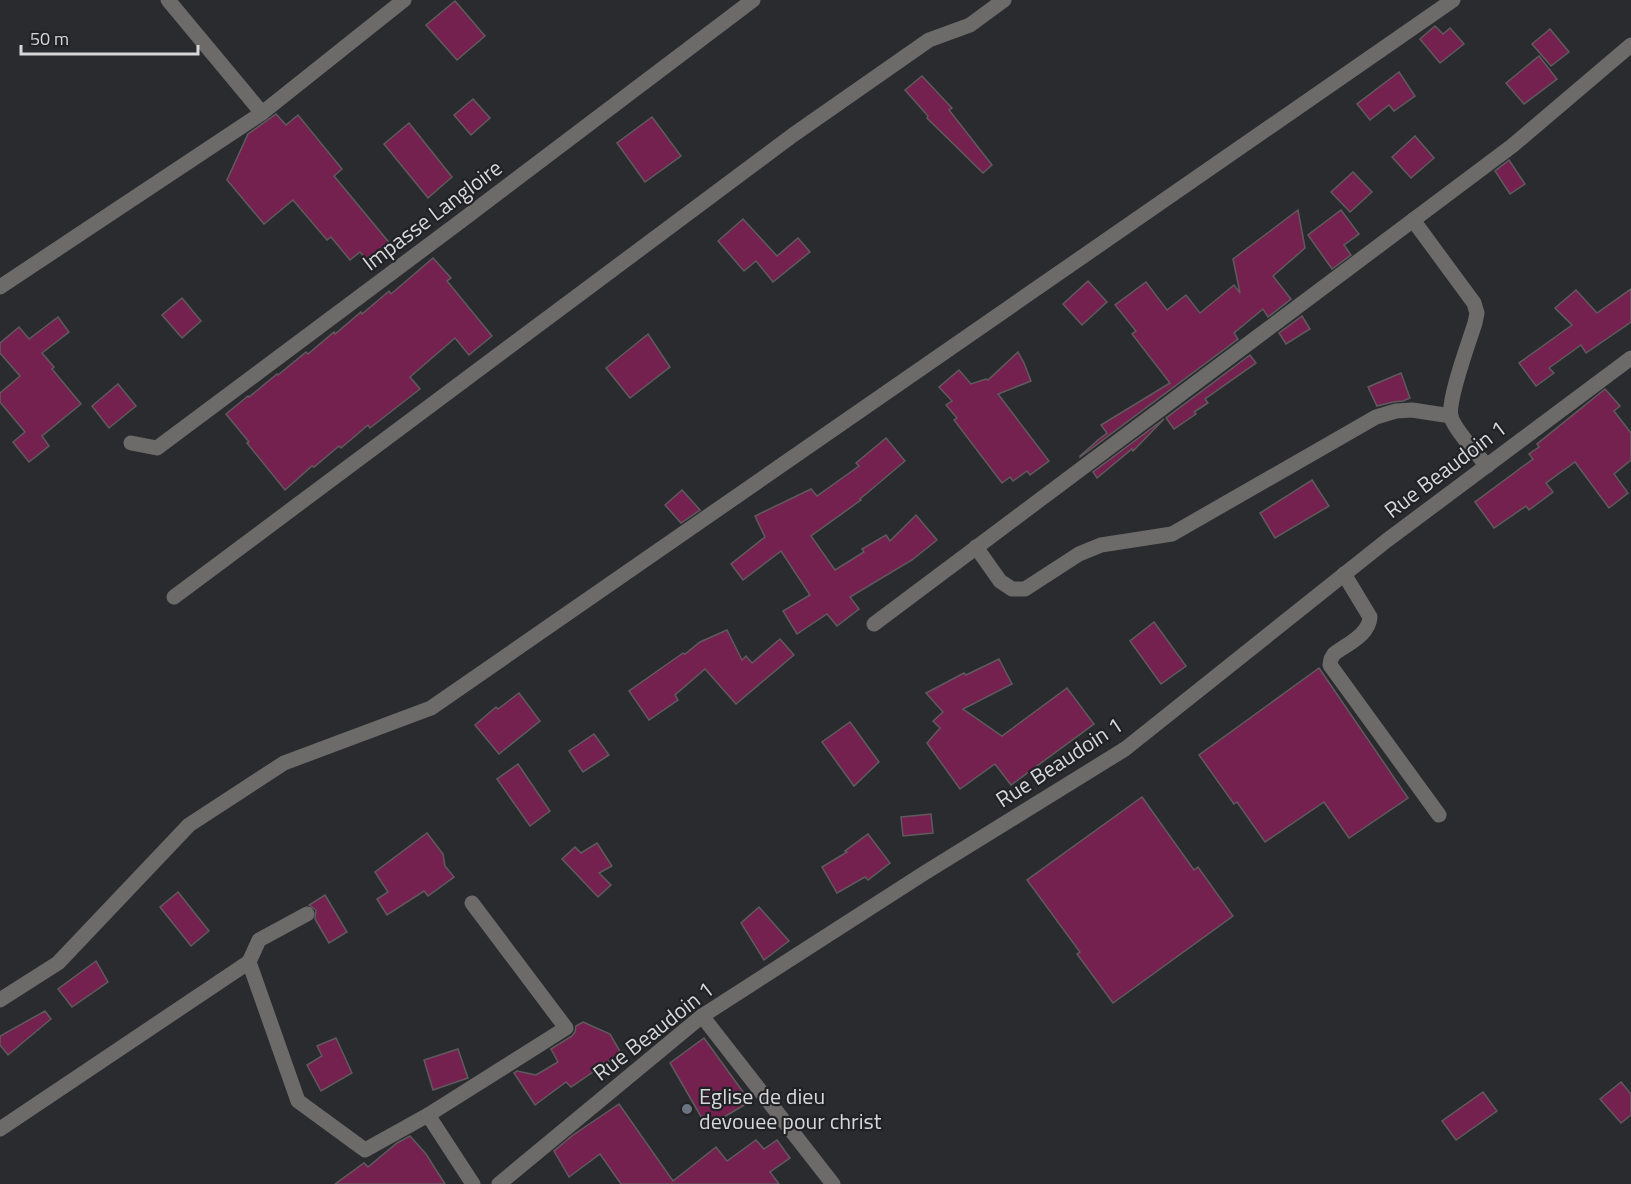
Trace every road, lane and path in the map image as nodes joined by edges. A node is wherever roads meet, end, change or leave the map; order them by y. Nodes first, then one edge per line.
1 (168, 0) edge
2 (404, 0) edge
3 (753, 0) edge
4 (1004, 0) edge
5 (1453, 0) edge
6 (1631, 45) edge
7 (262, 113) junction
8 (1413, 220) junction
9 (0, 287) edge
10 (1631, 358) edge
11 (1450, 416) junction
12 (131, 443) dead end
13 (1487, 466) junction
14 (976, 547) junction
15 (1344, 574) junction
16 (174, 597) dead end
17 (874, 624) dead end
18 (1438, 815) dead end
19 (472, 903) dead end
20 (307, 914) dead end
21 (249, 962) junction
22 (0, 1000) edge
23 (702, 1016) junction
24 (428, 1114) junction
25 (0, 1129) edge
26 (473, 1184) edge
27 (499, 1184) edge
28 (833, 1184) edge

1 - 7 street
2 - 7 street
3 - 12 street, Impasse Langloire
4 - 16 street
5 - 22 street
6 - 8 street
7 - 9 street
8 - 11 street
8 - 14 street
10 - 13 street, Rue Beaudoin 1
11 - 13 street
11 - 14 street
13 - 15 street, Rue Beaudoin 1
14 - 17 street
15 - 18 street
15 - 23 street, Rue Beaudoin 1
19 - 24 street
20 - 21 street
21 - 24 street
21 - 25 street
23 - 27 street, Rue Beaudoin 1
23 - 28 street
24 - 26 street

